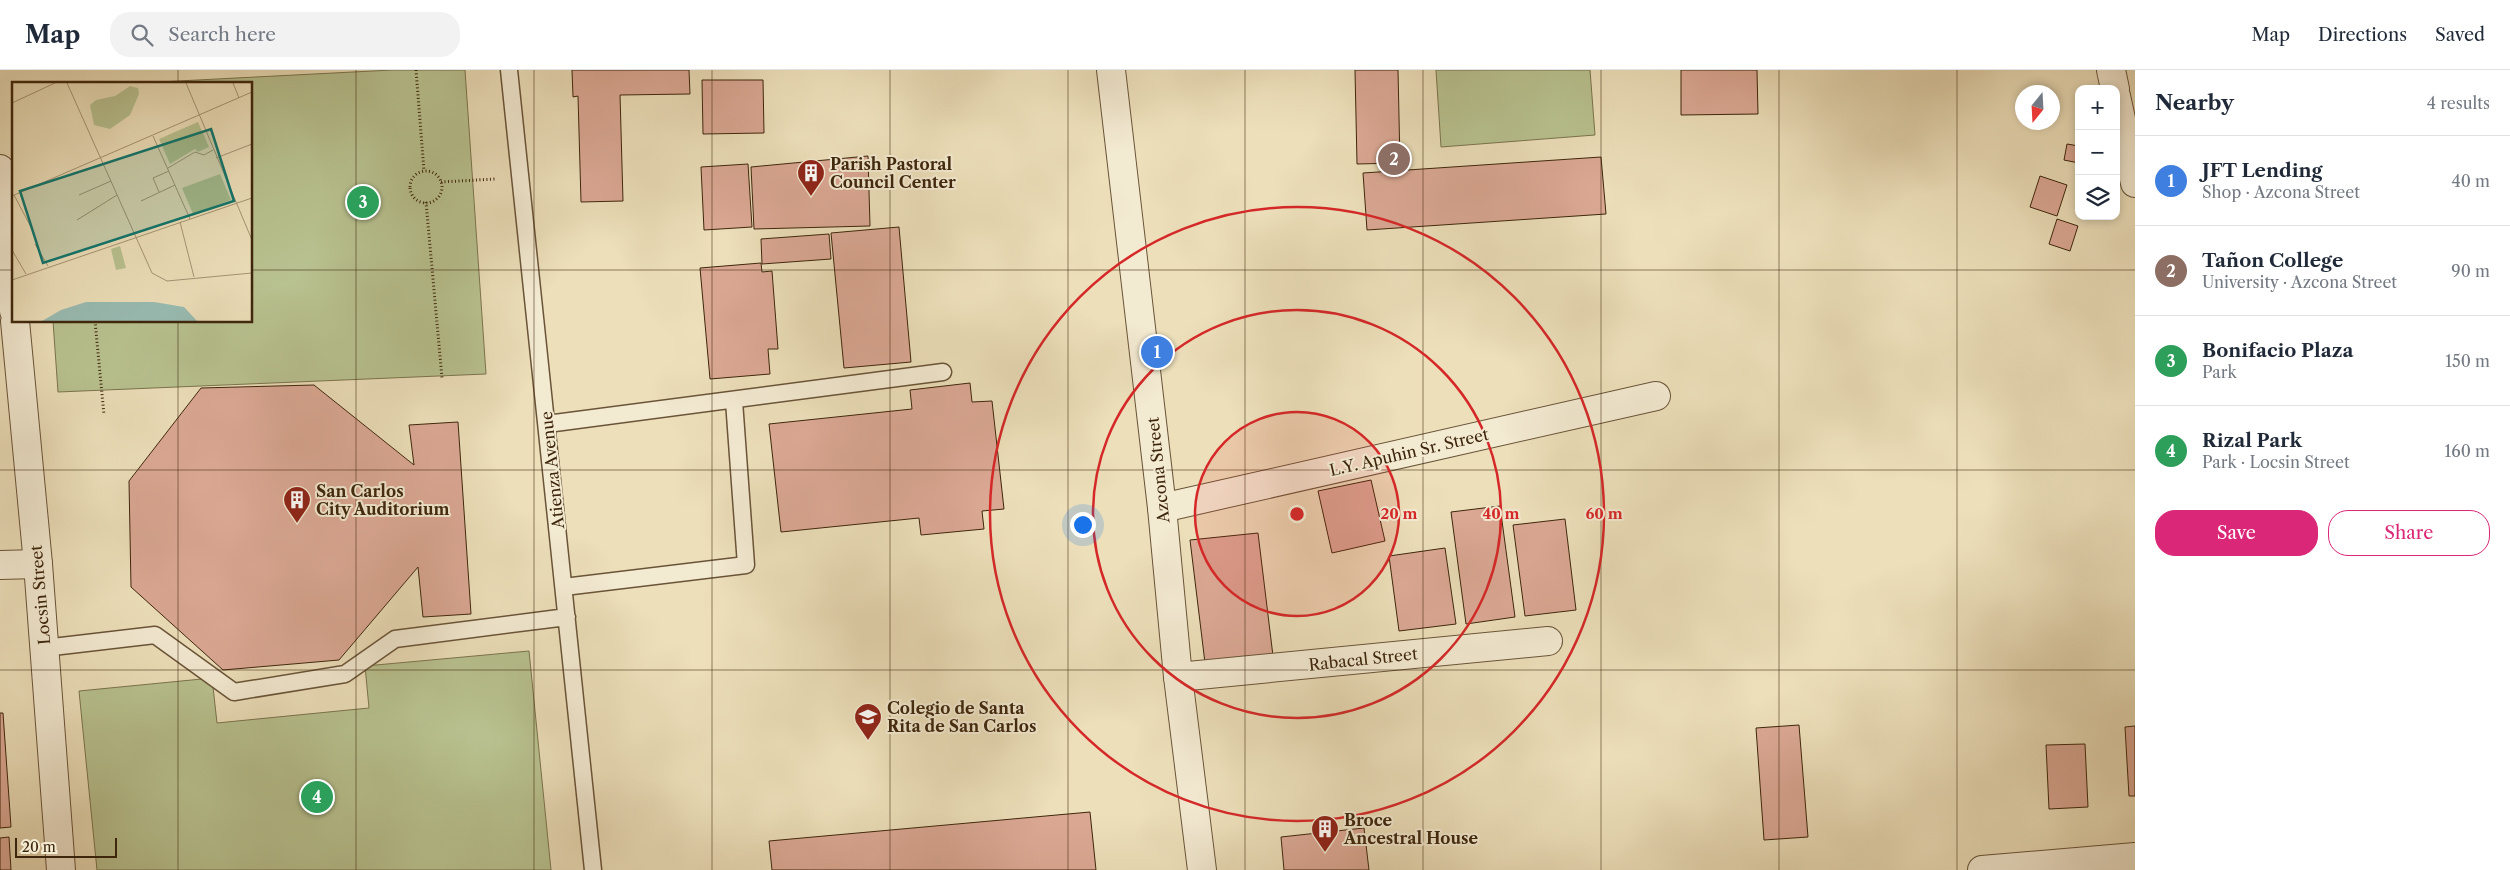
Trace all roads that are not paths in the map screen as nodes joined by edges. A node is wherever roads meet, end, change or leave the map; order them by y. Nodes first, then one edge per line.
1 (509, 70) edge
2 (1112, 70) edge
3 (2111, 70) edge
4 (2114, 85) edge
5 (2120, 114) edge
6 (0, 169) edge
7 (2135, 183) edge
8 (12, 291) edge
9 (15, 322) edge
10 (943, 372) dead end
11 (1656, 396) dead end
12 (734, 401) junction
13 (547, 424) junction
14 (1162, 508) junction
15 (38, 564) junction
16 (0, 565) edge
17 (564, 587) junction
18 (567, 617) junction
19 (1548, 640) dead end
20 (44, 648) junction
21 (1178, 677) junction
22 (2135, 857) edge
23 (60, 870) edge
24 (593, 870) edge
25 (1202, 870) edge
26 (1982, 870) edge

1 - 13 lane, Atienza Avenue
2 - 14 street, Azcona Street
3 - 4 street
5 - 7 street
6 - 8 street
9 - 15 street, Locsin Street
10 - 12 lane
11 - 14 street, L.Y. Apuhin Sr. Street
12 - 13 lane
12 - 17 lane
13 - 17 lane, Atienza Avenue
14 - 21 street, Azcona Street
15 - 16 street
15 - 20 street, Locsin Street
17 - 18 lane, Atienza Avenue
18 - 20 lane
18 - 24 lane, Atienza Avenue
19 - 21 street, Rabacal Street
20 - 23 street, Locsin Street
21 - 25 street, Azcona Street
22 - 26 street

